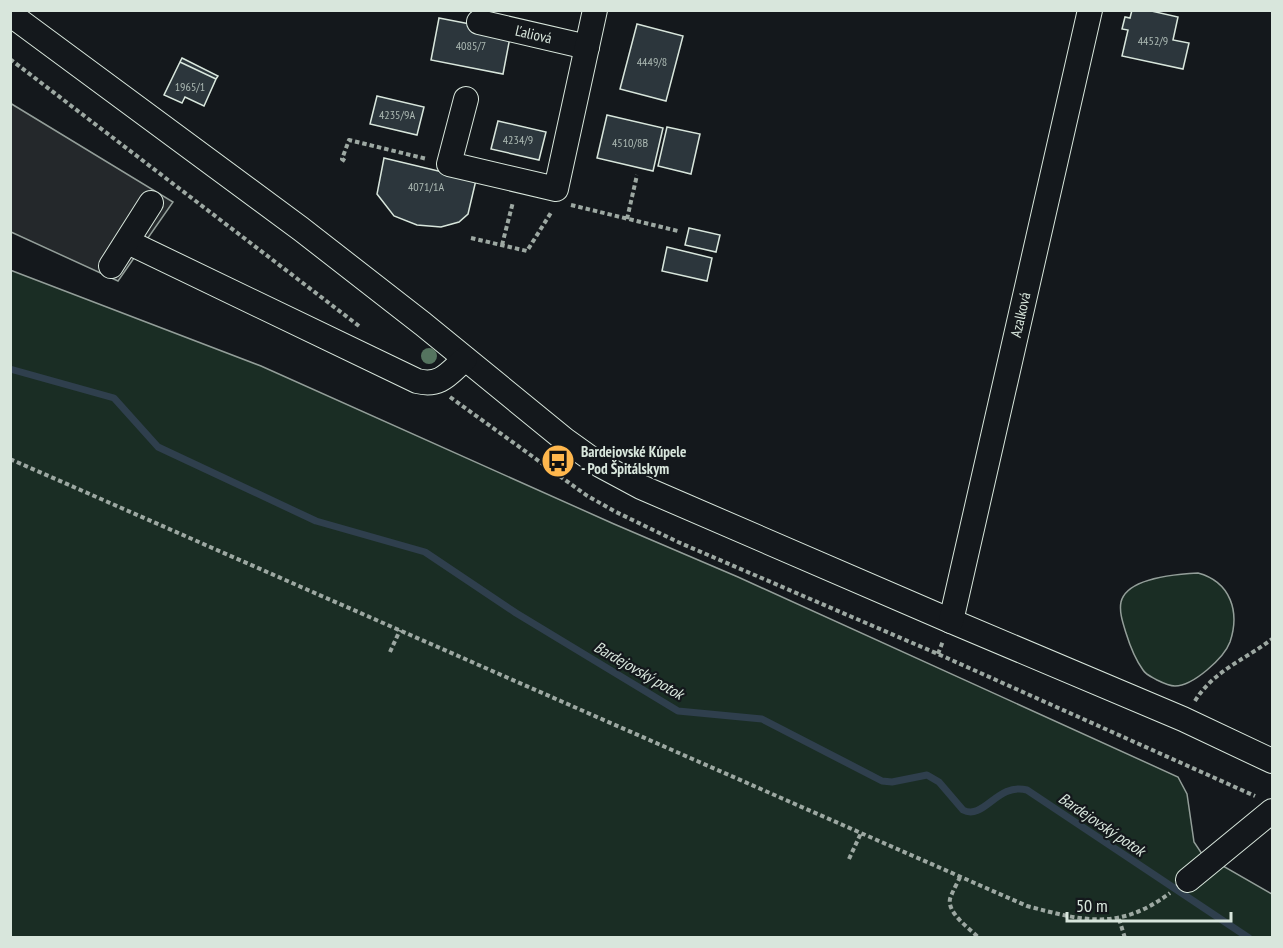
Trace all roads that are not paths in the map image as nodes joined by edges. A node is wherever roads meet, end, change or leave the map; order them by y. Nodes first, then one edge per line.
1 (595, 10) edge
2 (1090, 10) edge
3 (13, 14) edge
4 (479, 22) dead end
5 (587, 47) junction
6 (466, 99) dead end
7 (151, 203) dead end
8 (128, 242) junction
9 (111, 266) dead end
10 (465, 359) junction
11 (951, 621) junction
12 (1272, 761) edge
13 (1272, 811) edge
14 (1188, 880) dead end

1 - 5 street
2 - 11 street, Azalková
3 - 10 street
4 - 5 street, Ľaliová
5 - 6 street
7 - 8 street
8 - 9 street
8 - 10 street
10 - 11 street
11 - 12 street
13 - 14 street

